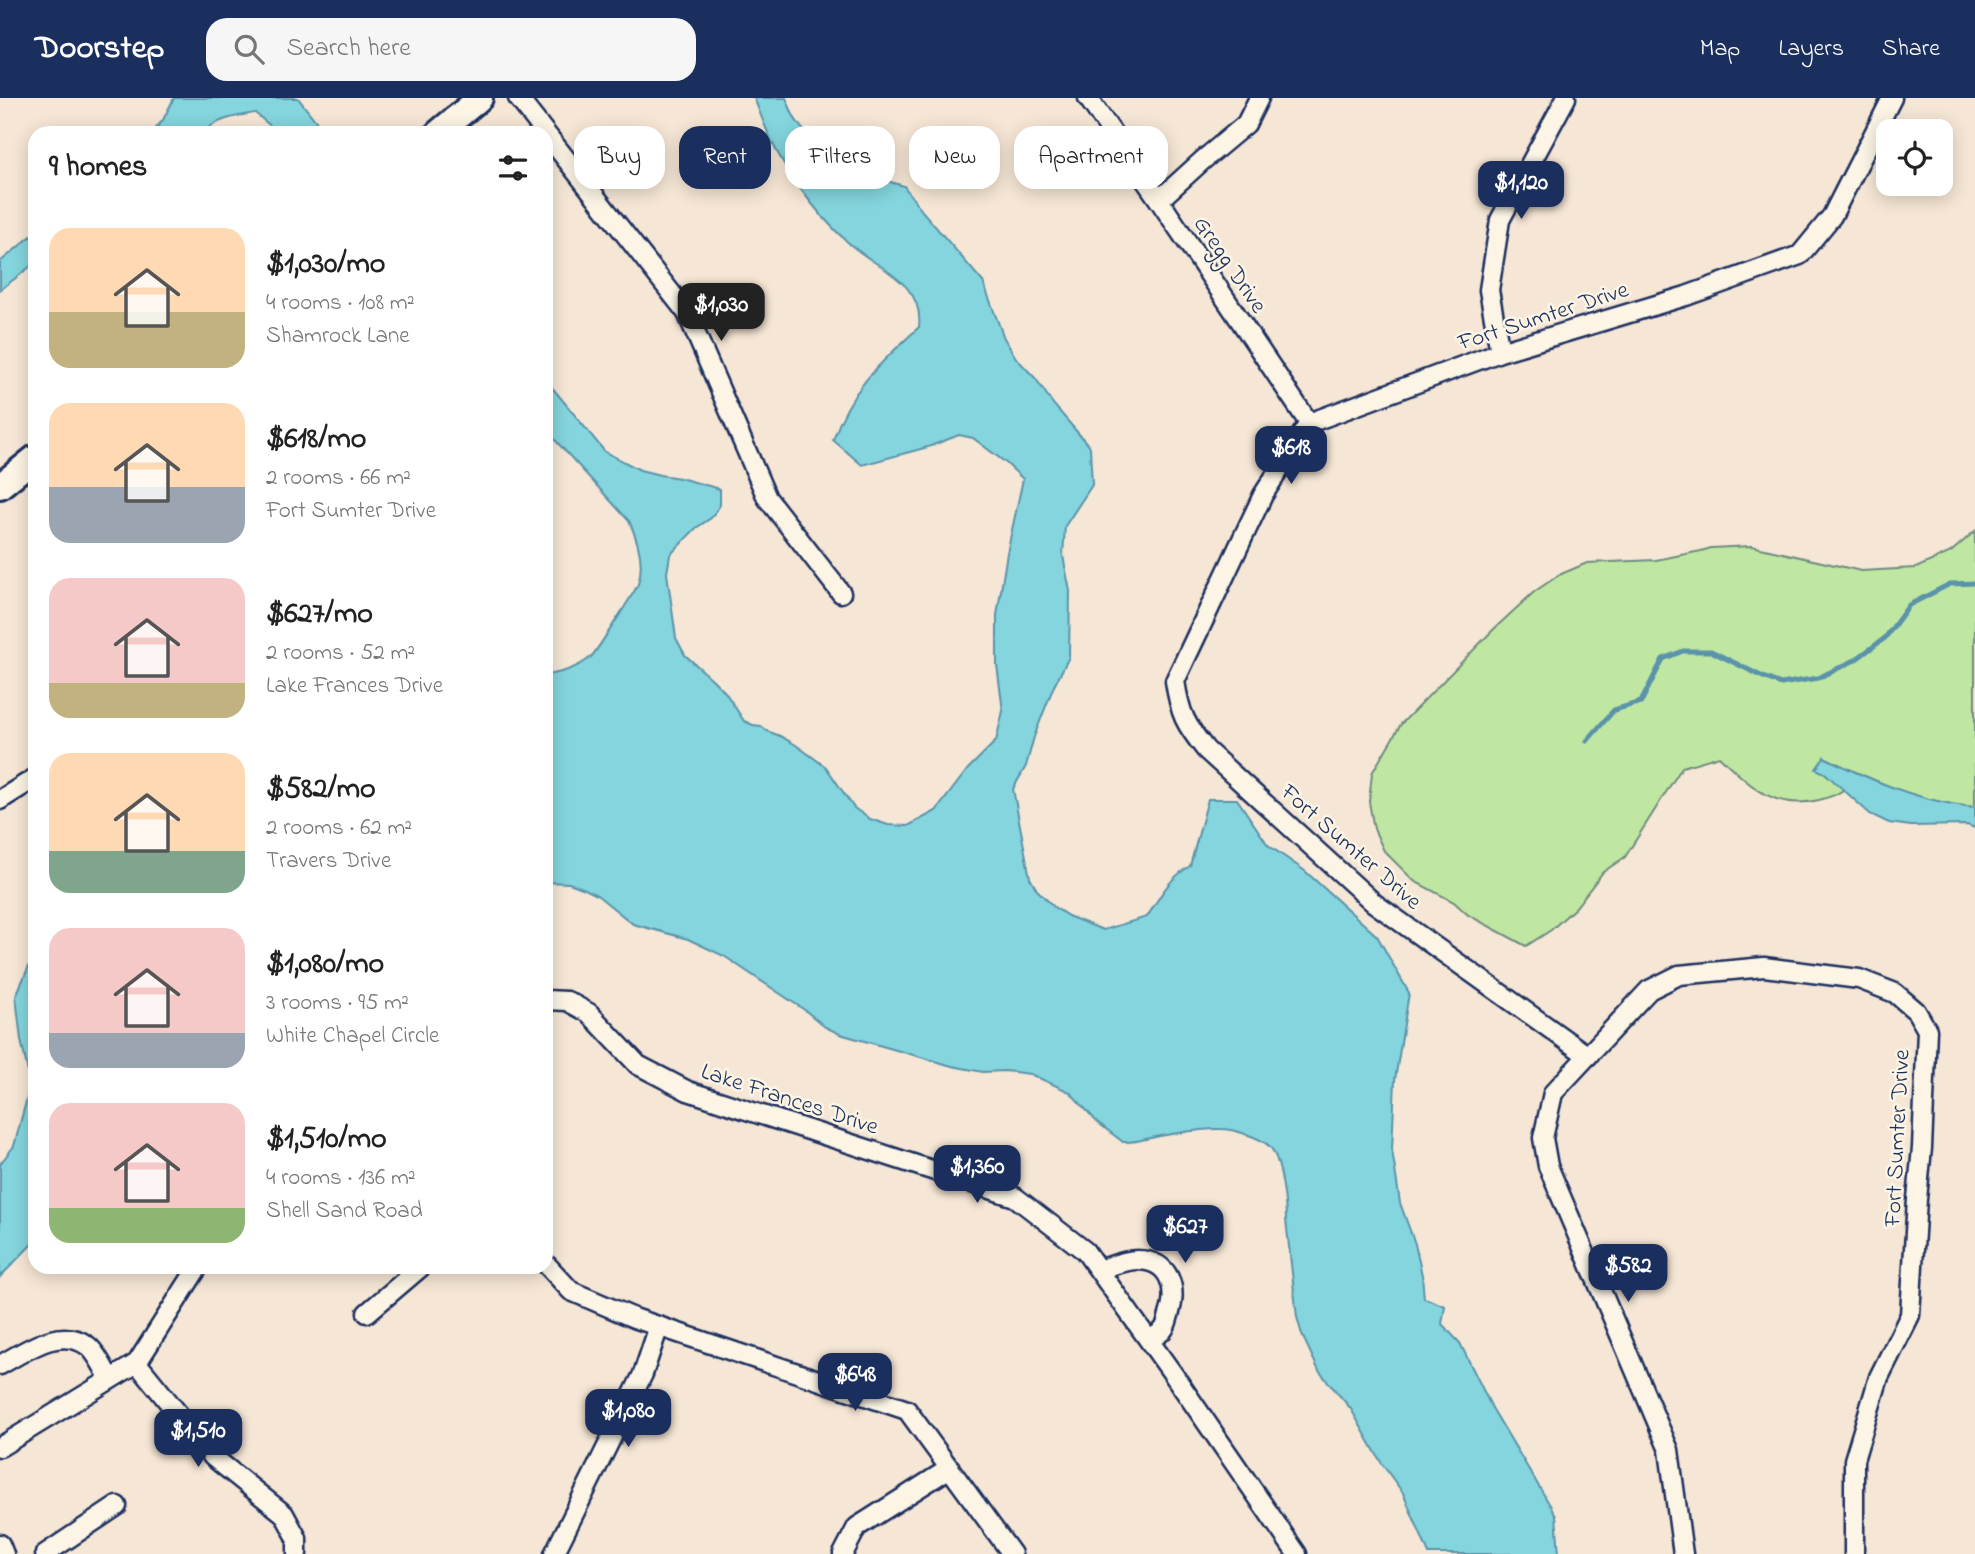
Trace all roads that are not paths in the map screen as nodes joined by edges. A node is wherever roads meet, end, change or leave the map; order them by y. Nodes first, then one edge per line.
1 (481, 98) edge
2 (518, 98) edge
3 (1088, 98) edge
4 (1259, 98) edge
5 (1566, 98) edge
6 (1892, 98) edge
7 (447, 126) edge
8 (540, 126) edge
9 (553, 143) edge
10 (1159, 200) junction
11 (1500, 352) junction
12 (1309, 423) junction
13 (28, 464) edge
14 (0, 486) edge
15 (841, 593) dead end
16 (28, 782) edge
17 (0, 800) edge
18 (553, 1000) edge
19 (1588, 1056) junction
20 (1099, 1270) junction
21 (553, 1272) edge
22 (194, 1274) edge
23 (413, 1274) edge
24 (367, 1313) dead end
25 (659, 1326) junction
26 (1149, 1340) junction
27 (137, 1363) junction
28 (0, 1364) edge
29 (110, 1379) junction
30 (0, 1447) edge
31 (950, 1468) junction
32 (117, 1506) dead end
33 (0, 1544) edge
34 (5, 1554) edge
35 (45, 1554) edge
36 (297, 1554) edge
37 (554, 1554) edge
38 (843, 1554) edge
39 (1012, 1554) edge
40 (1297, 1554) edge
41 (1683, 1554) edge
42 (1854, 1554) edge

1 - 7 main road
2 - 8 street
3 - 10 street, Gregg Drive
4 - 10 street
5 - 11 street
6 - 11 street, Fort Sumter Drive
9 - 15 street
10 - 12 street, Gregg Drive
11 - 12 street, Fort Sumter Drive
12 - 19 street, Fort Sumter Drive
13 - 14 main road
16 - 17 street
18 - 20 street, Lake Frances Drive
19 - 41 street
19 - 42 street, Fort Sumter Drive
20 - 26 street, Lake Frances Drive
20 - 26 street
21 - 25 street
22 - 27 street
23 - 24 street
25 - 31 street
25 - 37 street
26 - 40 street, Lake Frances Drive
27 - 29 street
27 - 36 street
28 - 29 street
29 - 30 street
31 - 38 street
31 - 39 street
32 - 35 street
33 - 34 street

